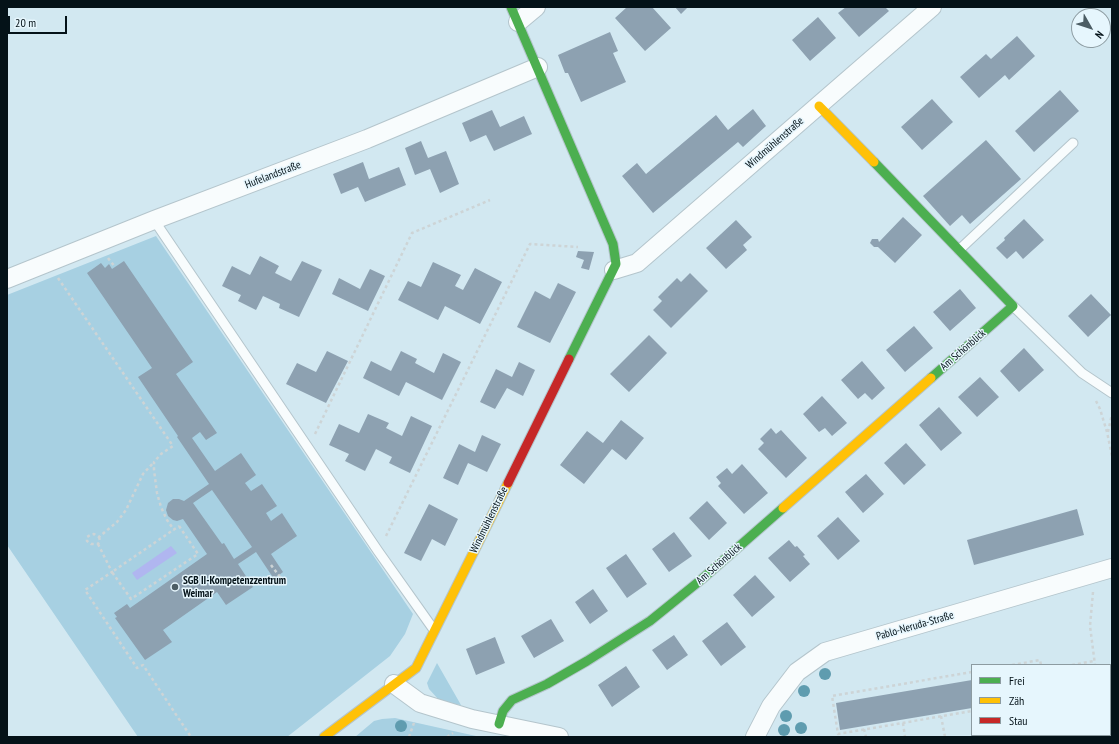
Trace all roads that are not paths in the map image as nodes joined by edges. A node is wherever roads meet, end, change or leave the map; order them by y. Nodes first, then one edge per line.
1 (536, 7) edge
2 (932, 7) edge
3 (515, 15) edge
4 (538, 68) junction
5 (818, 106) junction
6 (1073, 142) dead end
7 (154, 220) junction
8 (959, 250) junction
9 (614, 270) junction
10 (7, 280) edge
11 (1013, 306) junction
12 (1112, 393) edge
13 (1112, 568) edge
14 (434, 630) junction
15 (394, 684) junction
16 (498, 724) junction
17 (324, 737) edge
18 (559, 737) edge
19 (755, 737) edge

1 - 3 street
2 - 5 street, Windmühlenstraße
3 - 4 street, Windmühlenstraße
4 - 7 street, Hufelandstraße
4 - 9 street, Windmühlenstraße
5 - 8 street
5 - 9 street, Windmühlenstraße
6 - 8 lane
7 - 10 street, Hufelandstraße
7 - 14 lane
8 - 11 street
9 - 14 street, Windmühlenstraße
11 - 12 lane
11 - 16 street, Am Schönblick
13 - 19 street, Pablo-Neruda-Straße
14 - 15 street, Windmühlenstraße
15 - 16 street
15 - 17 street, Windmühlenstraße
16 - 18 street

